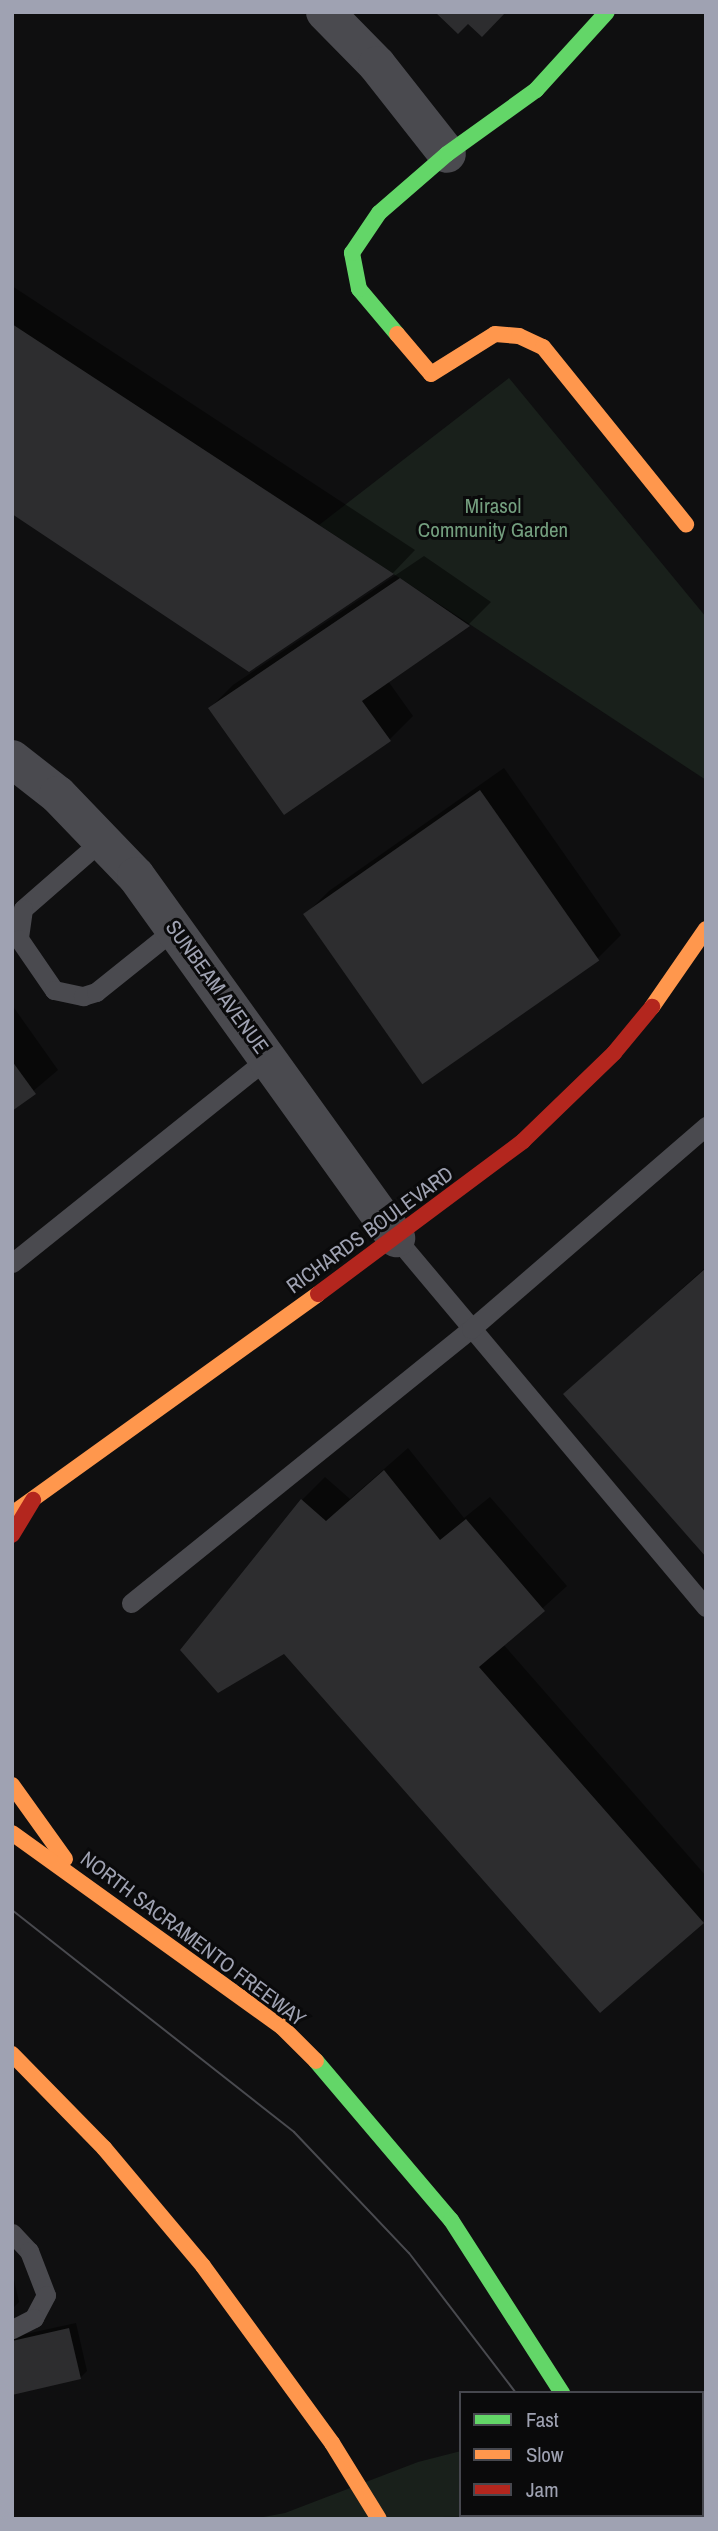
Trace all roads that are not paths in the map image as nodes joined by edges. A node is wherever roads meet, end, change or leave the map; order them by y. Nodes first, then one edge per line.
1 (325, 12) edge
2 (607, 12) edge
3 (447, 154) junction
4 (686, 524) dead end
5 (12, 759) edge
6 (102, 840) junction
7 (33, 897) junction
8 (12, 905) edge
9 (176, 928) junction
10 (706, 929) edge
11 (268, 1058) junction
12 (706, 1126) edge
13 (396, 1238) junction
14 (12, 1263) edge
15 (471, 1329) junction
16 (33, 1500) junction
17 (12, 1506) edge
18 (12, 1514) edge
19 (12, 1535) edge
20 (131, 1603) dead end
21 (706, 1607) edge
22 (12, 1785) edge
23 (12, 1833) edge
24 (83, 1883) junction
25 (12, 2054) edge
26 (12, 2233) edge
27 (12, 2329) edge
28 (561, 2391) edge
29 (379, 2519) edge

1 - 3 street
2 - 3 main road
3 - 4 main road
5 - 6 street, SUNBEAM AVENUE
6 - 7 lane
6 - 9 street, SUNBEAM AVENUE
7 - 8 lane
7 - 9 lane
9 - 11 street, SUNBEAM AVENUE
10 - 13 main road, RICHARDS BOULEVARD
11 - 13 street, SUNBEAM AVENUE
11 - 14 lane
12 - 15 lane
13 - 15 lane
13 - 16 main road, RICHARDS BOULEVARD
15 - 20 lane
15 - 21 lane
16 - 17 main road
16 - 18 main road, RICHARDS BOULEVARD
16 - 19 main road
22 - 24 main road
23 - 24 main road, NORTH SACRAMENTO FREEWAY
24 - 28 main road, NORTH SACRAMENTO FREEWAY
25 - 29 main road
26 - 27 lane

